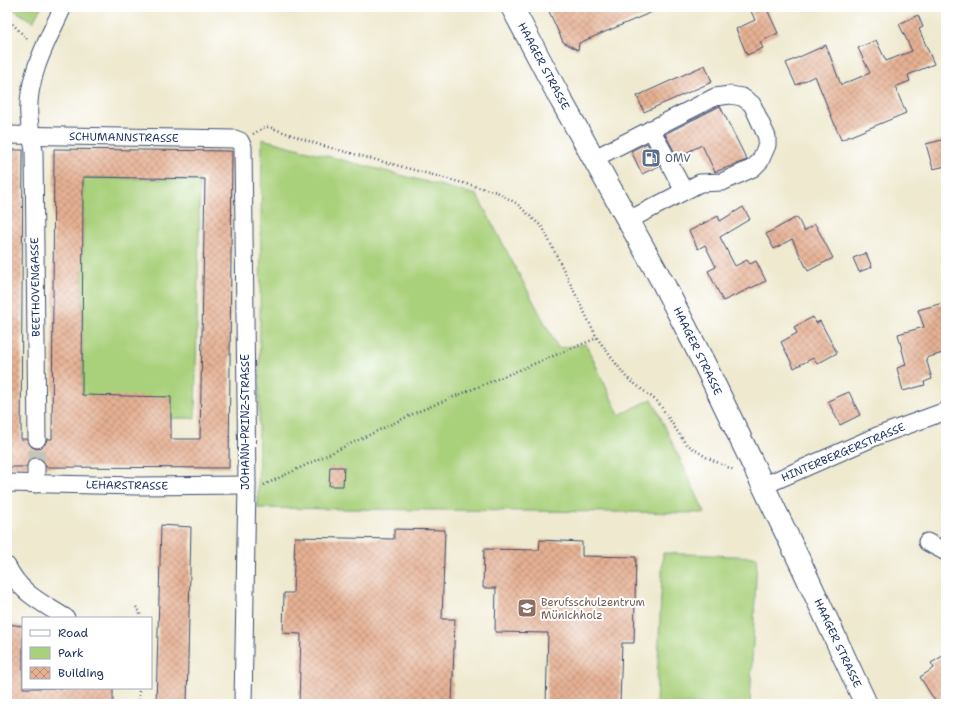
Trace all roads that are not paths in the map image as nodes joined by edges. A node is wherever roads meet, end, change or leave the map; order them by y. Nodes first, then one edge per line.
1 (63, 7) edge
2 (512, 7) edge
3 (652, 130) junction
4 (7, 135) edge
5 (31, 135) junction
6 (240, 141) joint
7 (593, 159) junction
8 (684, 191) junction
9 (628, 221) junction
10 (946, 412) edge
11 (37, 439) tunnel mouth
12 (760, 479) junction
13 (7, 483) edge
14 (246, 490) junction
15 (927, 542) dead end
16 (946, 552) edge
17 (7, 566) edge
18 (64, 617) edge
19 (243, 704) edge
20 (866, 704) edge

1 - 5 street, BEETHOVENGASSE
2 - 7 main road, HAAGER STRASSE
3 - 7 street
3 - 8 street
3 - 8 street
4 - 5 street, SCHUMANNSTRASSE
5 - 6 street, SCHUMANNSTRASSE
5 - 11 street, BEETHOVENGASSE
6 - 14 street, JOHANN-PRINZ-STRASSE
7 - 9 main road, HAAGER STRASSE
8 - 9 street
9 - 12 main road, HAAGER STRASSE
10 - 12 street, HINTERBERGERSTRASSE
12 - 20 main road, HAAGER STRASSE
13 - 14 street, LEHARSTRASSE
14 - 19 street, JOHANN-PRINZ-STRASSE
15 - 16 street
17 - 18 street

